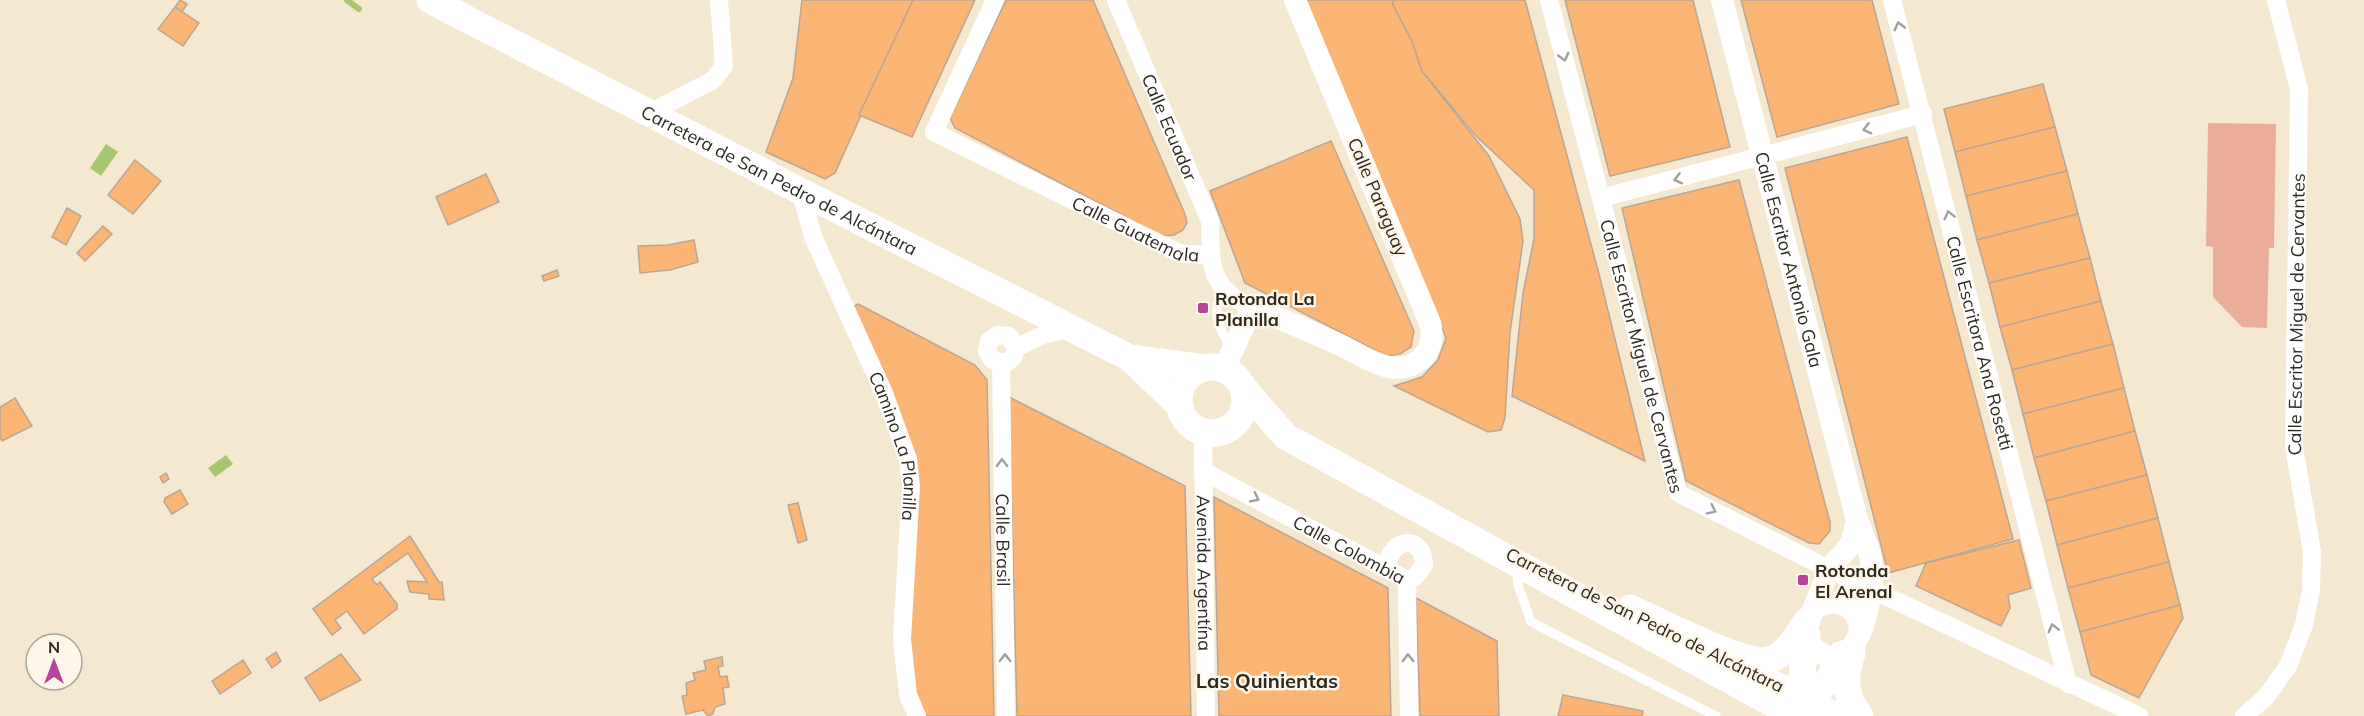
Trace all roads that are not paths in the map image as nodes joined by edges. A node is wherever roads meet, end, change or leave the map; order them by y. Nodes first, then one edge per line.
1 (430, 0) edge
2 (719, 0) edge
3 (995, 0) edge
4 (1116, 0) edge
5 (1295, 0) edge
6 (1549, 0) edge
7 (1722, 0) edge
8 (1892, 0) edge
9 (2276, 0) edge
10 (650, 114) junction
11 (1923, 114) junction
12 (1764, 157) junction
13 (800, 191) junction
14 (1601, 198) junction
15 (1211, 256) junction
16 (1224, 289) junction
17 (1252, 308) junction
18 (1069, 329) junction
19 (1016, 348) junction
20 (1130, 358) junction
21 (1001, 363) junction
22 (1226, 368) junction
23 (1179, 406) junction
24 (1212, 431) junction
25 (1285, 436) junction
26 (1203, 471) junction
27 (1857, 520) junction
28 (1452, 526) junction
29 (1515, 562) junction
30 (1387, 567) junction
31 (1829, 569) junction
32 (1407, 580) junction
33 (1872, 589) junction
34 (1590, 591) junction
35 (1809, 622) junction
36 (1853, 644) junction
37 (2068, 684) junction
38 (1805, 711) edge
39 (917, 716) edge
40 (1006, 716) edge
41 (1206, 716) edge
42 (1409, 716) edge
43 (1716, 716) edge
44 (1836, 716) edge
45 (1860, 716) edge
46 (2139, 716) edge
47 (2244, 716) edge

1 - 10 main road, Carretera de San Pedro de Alcántara
2 - 10 street
3 - 15 street, Calle Guatemala
4 - 15 street, Calle Ecuador
5 - 17 street, Calle Paraguay
6 -> 14 street, Calle Escritor Miguel de Cervantes
7 - 12 street, Calle Escritor Antonio Gala
11 -> 8 street, Calle Escritora Ana Rosetti
9 - 47 street, Calle Escritor Miguel de Cervantes
10 - 13 main road, Carretera de San Pedro de Alcántara
11 -> 12 street
37 -> 11 street, Calle Escritora Ana Rosetti
12 -> 14 street
12 - 27 street, Calle Escritor Antonio Gala
13 - 18 main road, Carretera de San Pedro de Alcántara
13 - 39 street, Camino La Planilla
14 -> 31 street, Calle Escritor Miguel de Cervantes
15 - 16 street, Calle Guatemala
16 - 17 street
16 - 22 lane
17 - 22 street
18 - 19 street
18 - 20 main road, Carretera de San Pedro de Alcántara
19 - 21 street
19 - 21 street
20 - 22 main road, Carretera de San Pedro de Alcántara
20 - 23 main road, Carretera de San Pedro de Alcántara
40 -> 21 street, Calle Brasil
22 - 23 main road
22 - 24 main road
22 - 25 main road, Carretera de San Pedro de Alcántara
23 - 24 main road
24 - 25 main road, Carretera de San Pedro de Alcántara
24 - 26 street, Avenida Argentína
25 - 28 main road, Carretera de San Pedro de Alcántara
26 -> 30 street, Calle Colombia
26 - 41 street, Avenida Argentína
27 - 31 street
27 - 33 street, Calle Escritor Antonio Gala
28 - 29 main road, Carretera de San Pedro de Alcántara
28 - 34 main road, Carretera de San Pedro de Alcántara
29 - 38 main road, Carretera de San Pedro de Alcántara
29 - 43 lane
30 - 32 street, Calle Colombia
30 - 32 street
31 - 33 street, Calle Escritor Miguel de Cervantes
31 - 35 street
42 -> 32 street, Calle Colombia
33 - 36 street, Calle Escritor Antonio Gala
33 - 37 street, Calle Escritor Miguel de Cervantes
34 - 35 main road
34 - 38 main road, Carretera de San Pedro de Alcántara
35 - 36 street
35 - 36 street
35 - 38 main road
36 - 38 main road
36 - 45 main road
37 - 46 street, Calle Escritor Miguel de Cervantes
38 - 44 main road, Carretera de San Pedro de Alcántara

